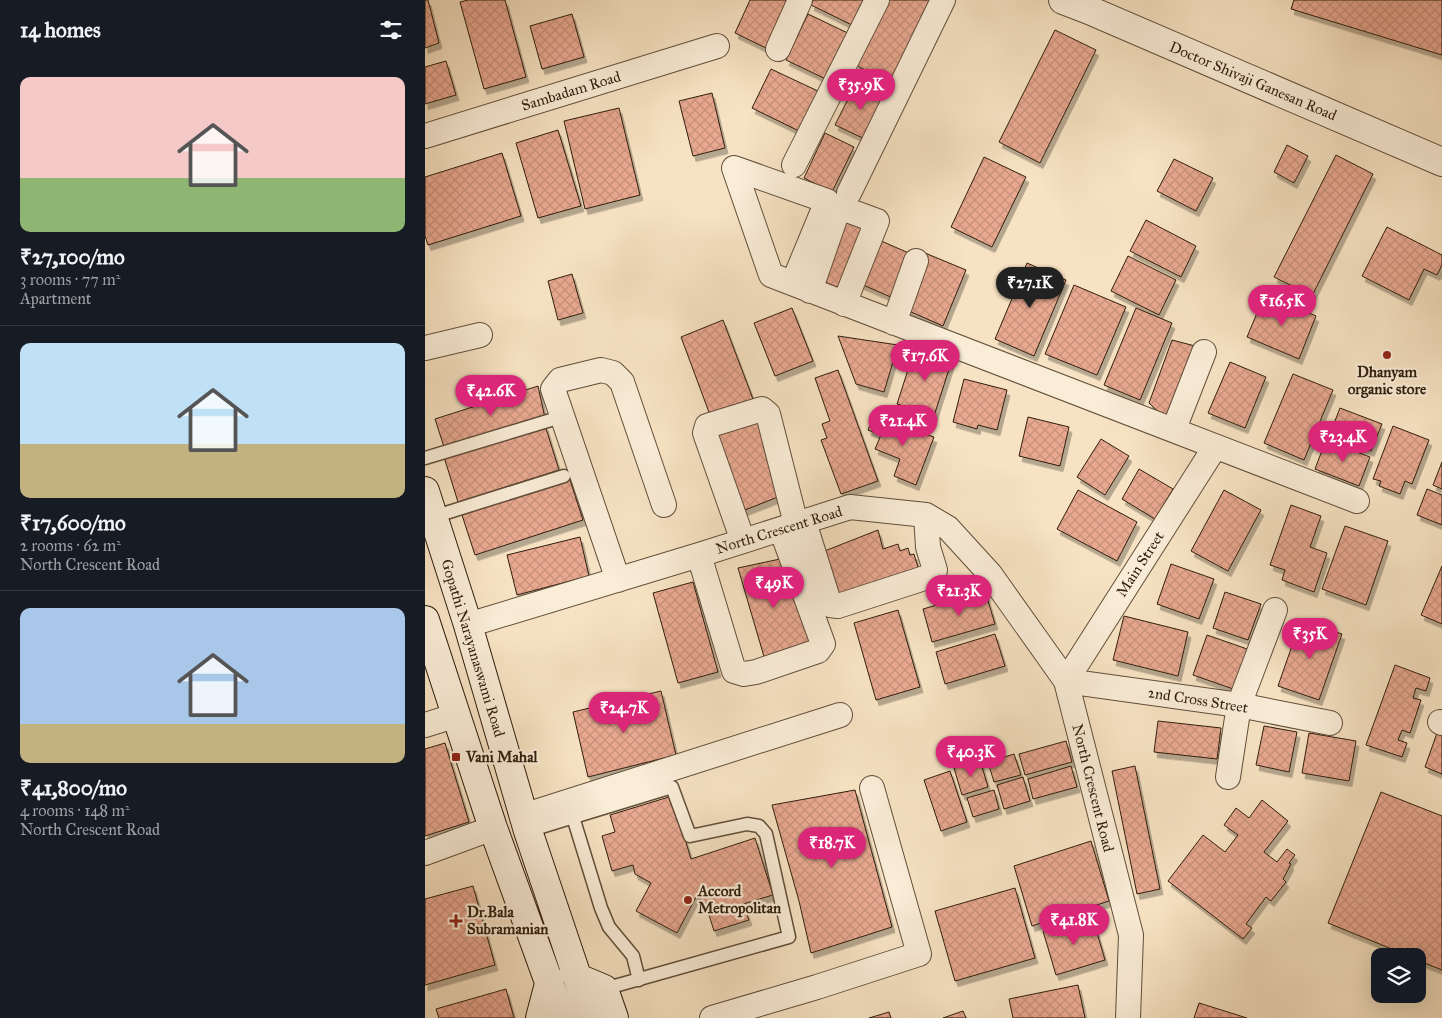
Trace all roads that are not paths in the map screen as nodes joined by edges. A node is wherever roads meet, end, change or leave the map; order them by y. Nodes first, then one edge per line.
1 (800, 0) edge
2 (877, 0) edge
3 (943, 0) edge
4 (1063, 0) edge
5 (717, 46) dead end
6 (778, 49) dead end
7 (425, 136) edge
8 (1442, 162) edge
9 (793, 166) dead end
10 (849, 193) dead end
11 (916, 261) dead end
12 (802, 287) junction
13 (844, 304) junction
14 (894, 323) junction
15 (480, 335) dead end
16 (425, 348) edge
17 (1204, 352) dead end
18 (551, 420) dead end
19 (1174, 430) junction
20 (1215, 447) junction
21 (425, 458) edge
22 (564, 476) dead end
23 (425, 490) edge
24 (1357, 501) dead end
25 (664, 505) dead end
26 (926, 514) junction
27 (433, 517) junction
28 (794, 525) junction
29 (743, 541) junction
30 (699, 555) junction
31 (618, 580) junction
32 (1275, 610) dead end
33 (468, 625) junction
34 (426, 627) edge
35 (1065, 681) junction
36 (1239, 705) junction
37 (457, 715) junction
38 (840, 715) dead end
39 (1329, 723) dead end
40 (425, 725) edge
41 (1228, 777) dead end
42 (872, 788) dead end
43 (573, 817) junction
44 (525, 823) junction
45 (493, 828) junction
46 (425, 853) edge
47 (578, 978) junction
48 (549, 980) junction
49 (639, 980) junction
50 (604, 989) junction
51 (540, 1018) edge
52 (562, 1018) edge
53 (591, 1018) edge
54 (614, 1018) edge
55 (712, 1018) edge
56 (1128, 1018) edge

1 - 6 street
2 - 9 street
3 - 10 street
4 - 8 main road, Doctor Shivaji Ganesan Road
5 - 7 street, Sambadam Road
11 - 14 street
12 - 12 street
12 - 13 street
12 - 13 street
13 - 14 street
14 - 19 street
15 - 16 street
17 - 19 street
18 - 21 lane
19 - 20 street
20 - 24 street
20 - 35 street, Main Street
22 - 27 lane
23 - 27 main road, Gopathi Narayanaswami Road
25 - 31 street
26 - 28 street, North Crescent Road
26 - 28 street
26 - 35 street, North Crescent Road
27 - 33 main road, Gopathi Narayanaswami Road
28 - 29 street, North Crescent Road
28 - 29 street
28 - 30 street
29 - 30 street, North Crescent Road
30 - 31 street, North Crescent Road
31 - 33 street, North Crescent Road
32 - 36 street
33 - 44 main road, Gopathi Narayanaswami Road
34 - 37 main road
35 - 36 street, 2nd Cross Street
35 - 56 street, North Crescent Road
36 - 39 street, 2nd Cross Street
36 - 41 street
37 - 40 street
37 - 45 main road
38 - 44 street
42 - 55 street
43 - 44 lane
43 - 49 lane
43 - 49 lane
44 - 47 main road, Gopathi Narayanaswami Road
45 - 46 street
45 - 48 main road
47 - 50 main road
47 - 53 main road, Gopathi Narayanaswami Road
48 - 51 main road
48 - 52 main road
49 - 50 lane
50 - 54 main road

